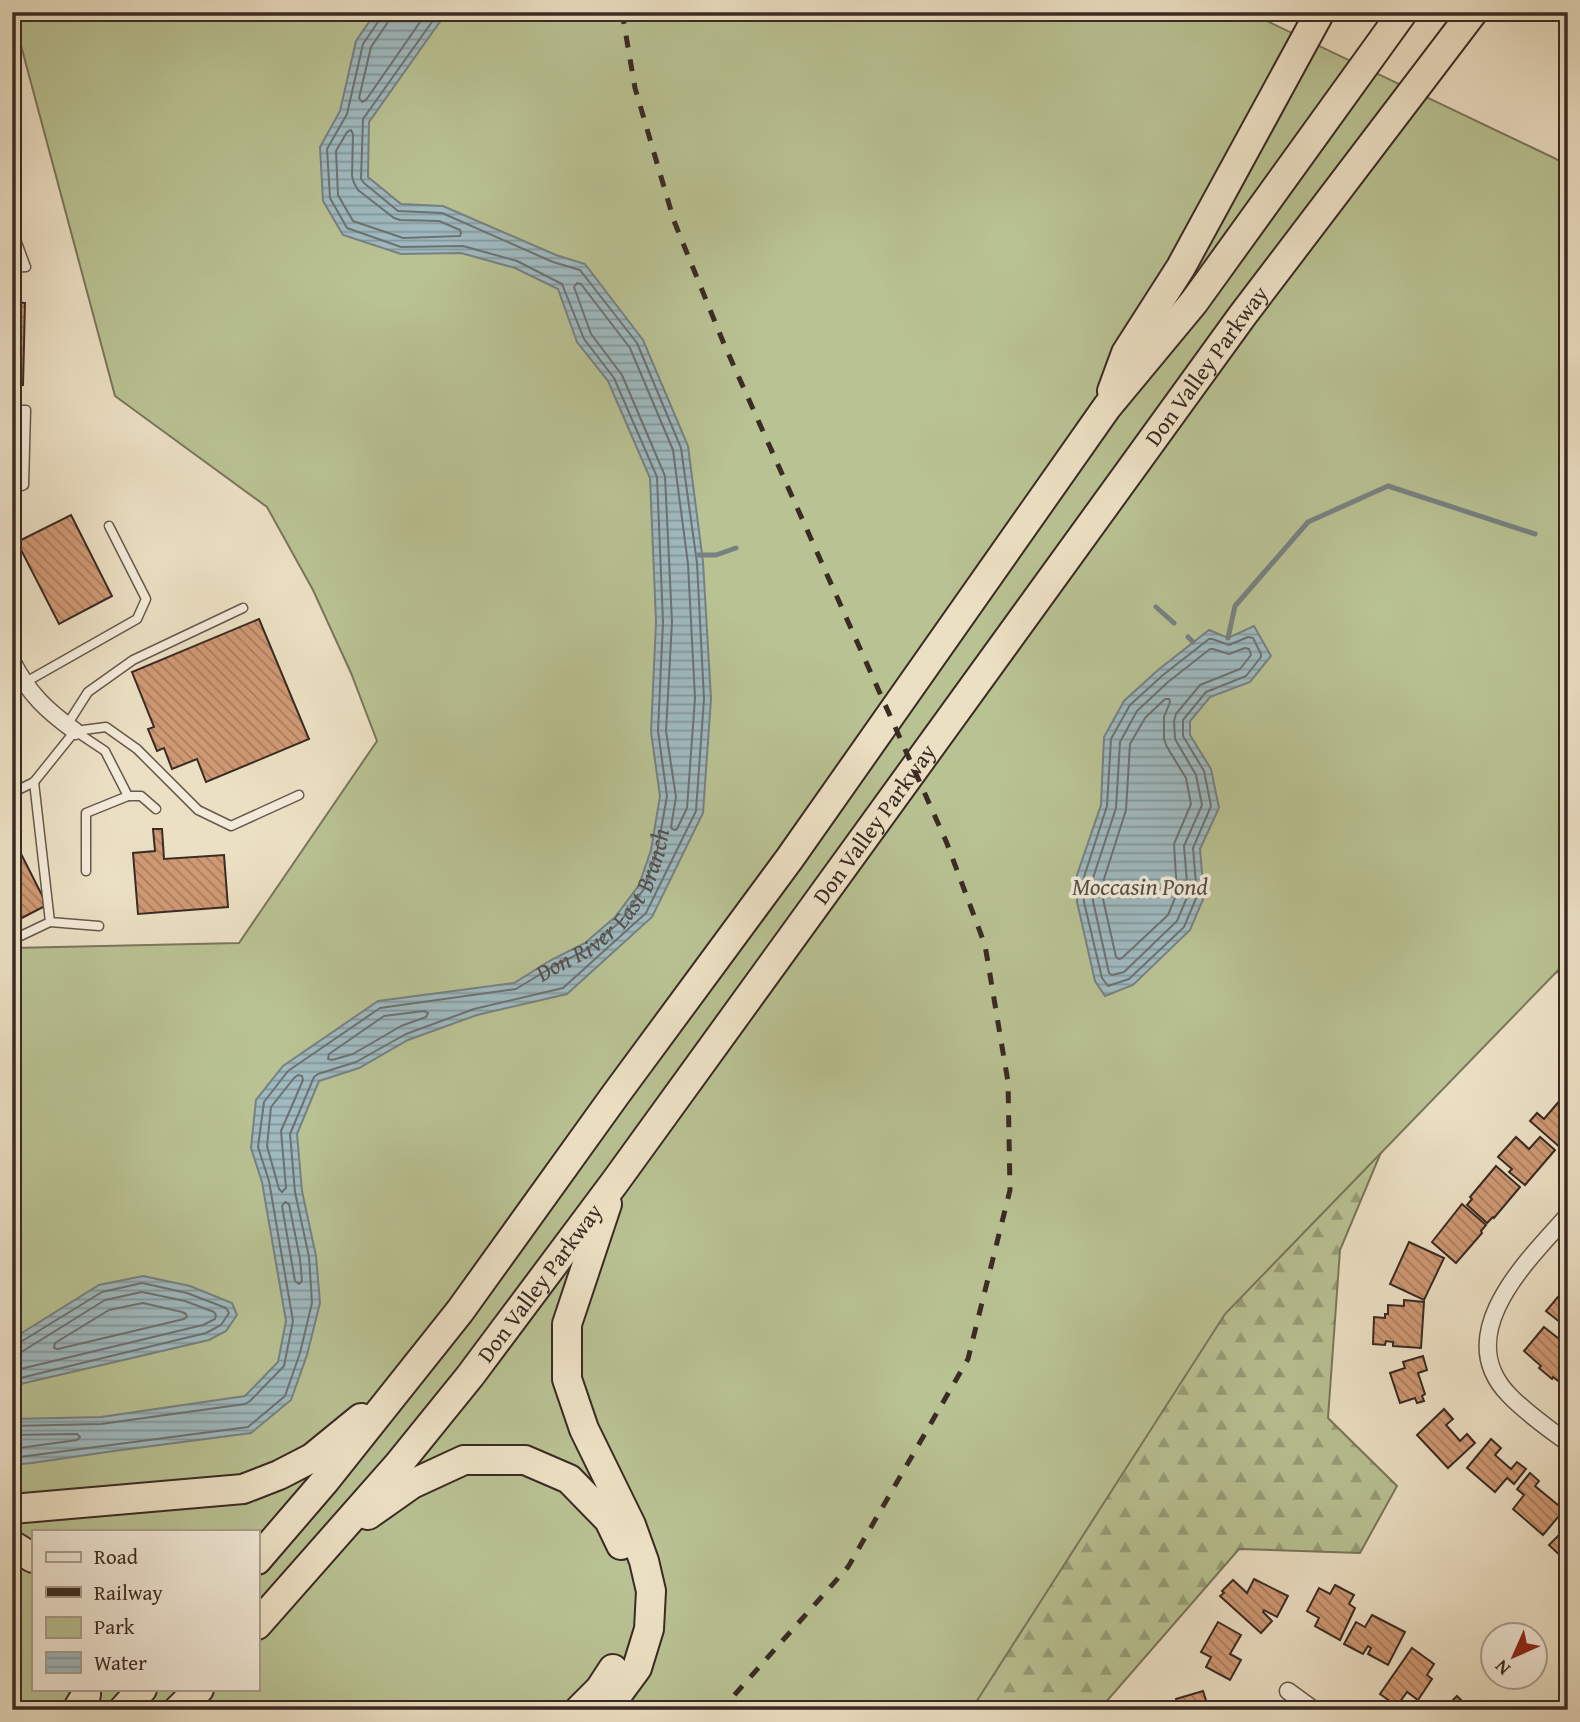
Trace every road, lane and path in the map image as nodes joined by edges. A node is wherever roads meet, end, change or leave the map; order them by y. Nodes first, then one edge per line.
1 (1320, 12) edge
2 (1403, 12) edge
3 (1474, 12) edge
4 (13, 233) edge
5 (12, 268) edge
6 (1107, 407) junction
7 (12, 410) edge
8 (12, 491) edge
9 (109, 526) dead end
10 (243, 608) dead end
11 (12, 662) edge
12 (24, 683) junction
13 (71, 728) junction
14 (34, 782) junction
15 (12, 793) edge
16 (299, 795) dead end
17 (128, 796) junction
18 (156, 809) dead end
19 (86, 872) dead end
20 (50, 922) junction
21 (99, 926) dead end
22 (12, 940) edge
23 (615, 1182) junction
24 (1568, 1214) edge
25 (398, 1388) junction
26 (1568, 1443) edge
27 (12, 1509) edge
28 (334, 1539) junction
29 (12, 1545) edge
30 (32, 1557) edge
31 (259, 1558) edge
32 (259, 1623) edge
33 (86, 1690) edge
34 (141, 1690) edge
35 (198, 1690) edge
36 (1288, 1691) dead end
37 (78, 1710) edge
38 (123, 1710) edge
39 (178, 1710) edge
40 (579, 1710) edge
41 (606, 1710) edge
42 (1314, 1710) edge

1 - 6 highway
2 - 6 highway, Don Valley Parkway
3 - 23 highway, Don Valley Parkway
4 - 5 lane
6 - 25 highway, Don Valley Parkway
7 - 8 lane
9 - 12 lane
10 - 13 lane
11 - 12 street
12 - 13 street
13 - 14 lane
13 - 16 lane
13 - 17 lane
14 - 15 lane
14 - 20 lane
17 - 18 lane
17 - 19 lane
20 - 21 lane
20 - 22 lane
23 - 28 highway, Don Valley Parkway
23 - 41 highway
24 - 26 street
25 - 27 highway
25 - 31 highway, Don Valley Parkway
28 - 32 highway, Don Valley Parkway
28 - 40 highway
29 - 30 highway
33 - 37 highway
34 - 38 highway
35 - 39 highway
36 - 42 street

